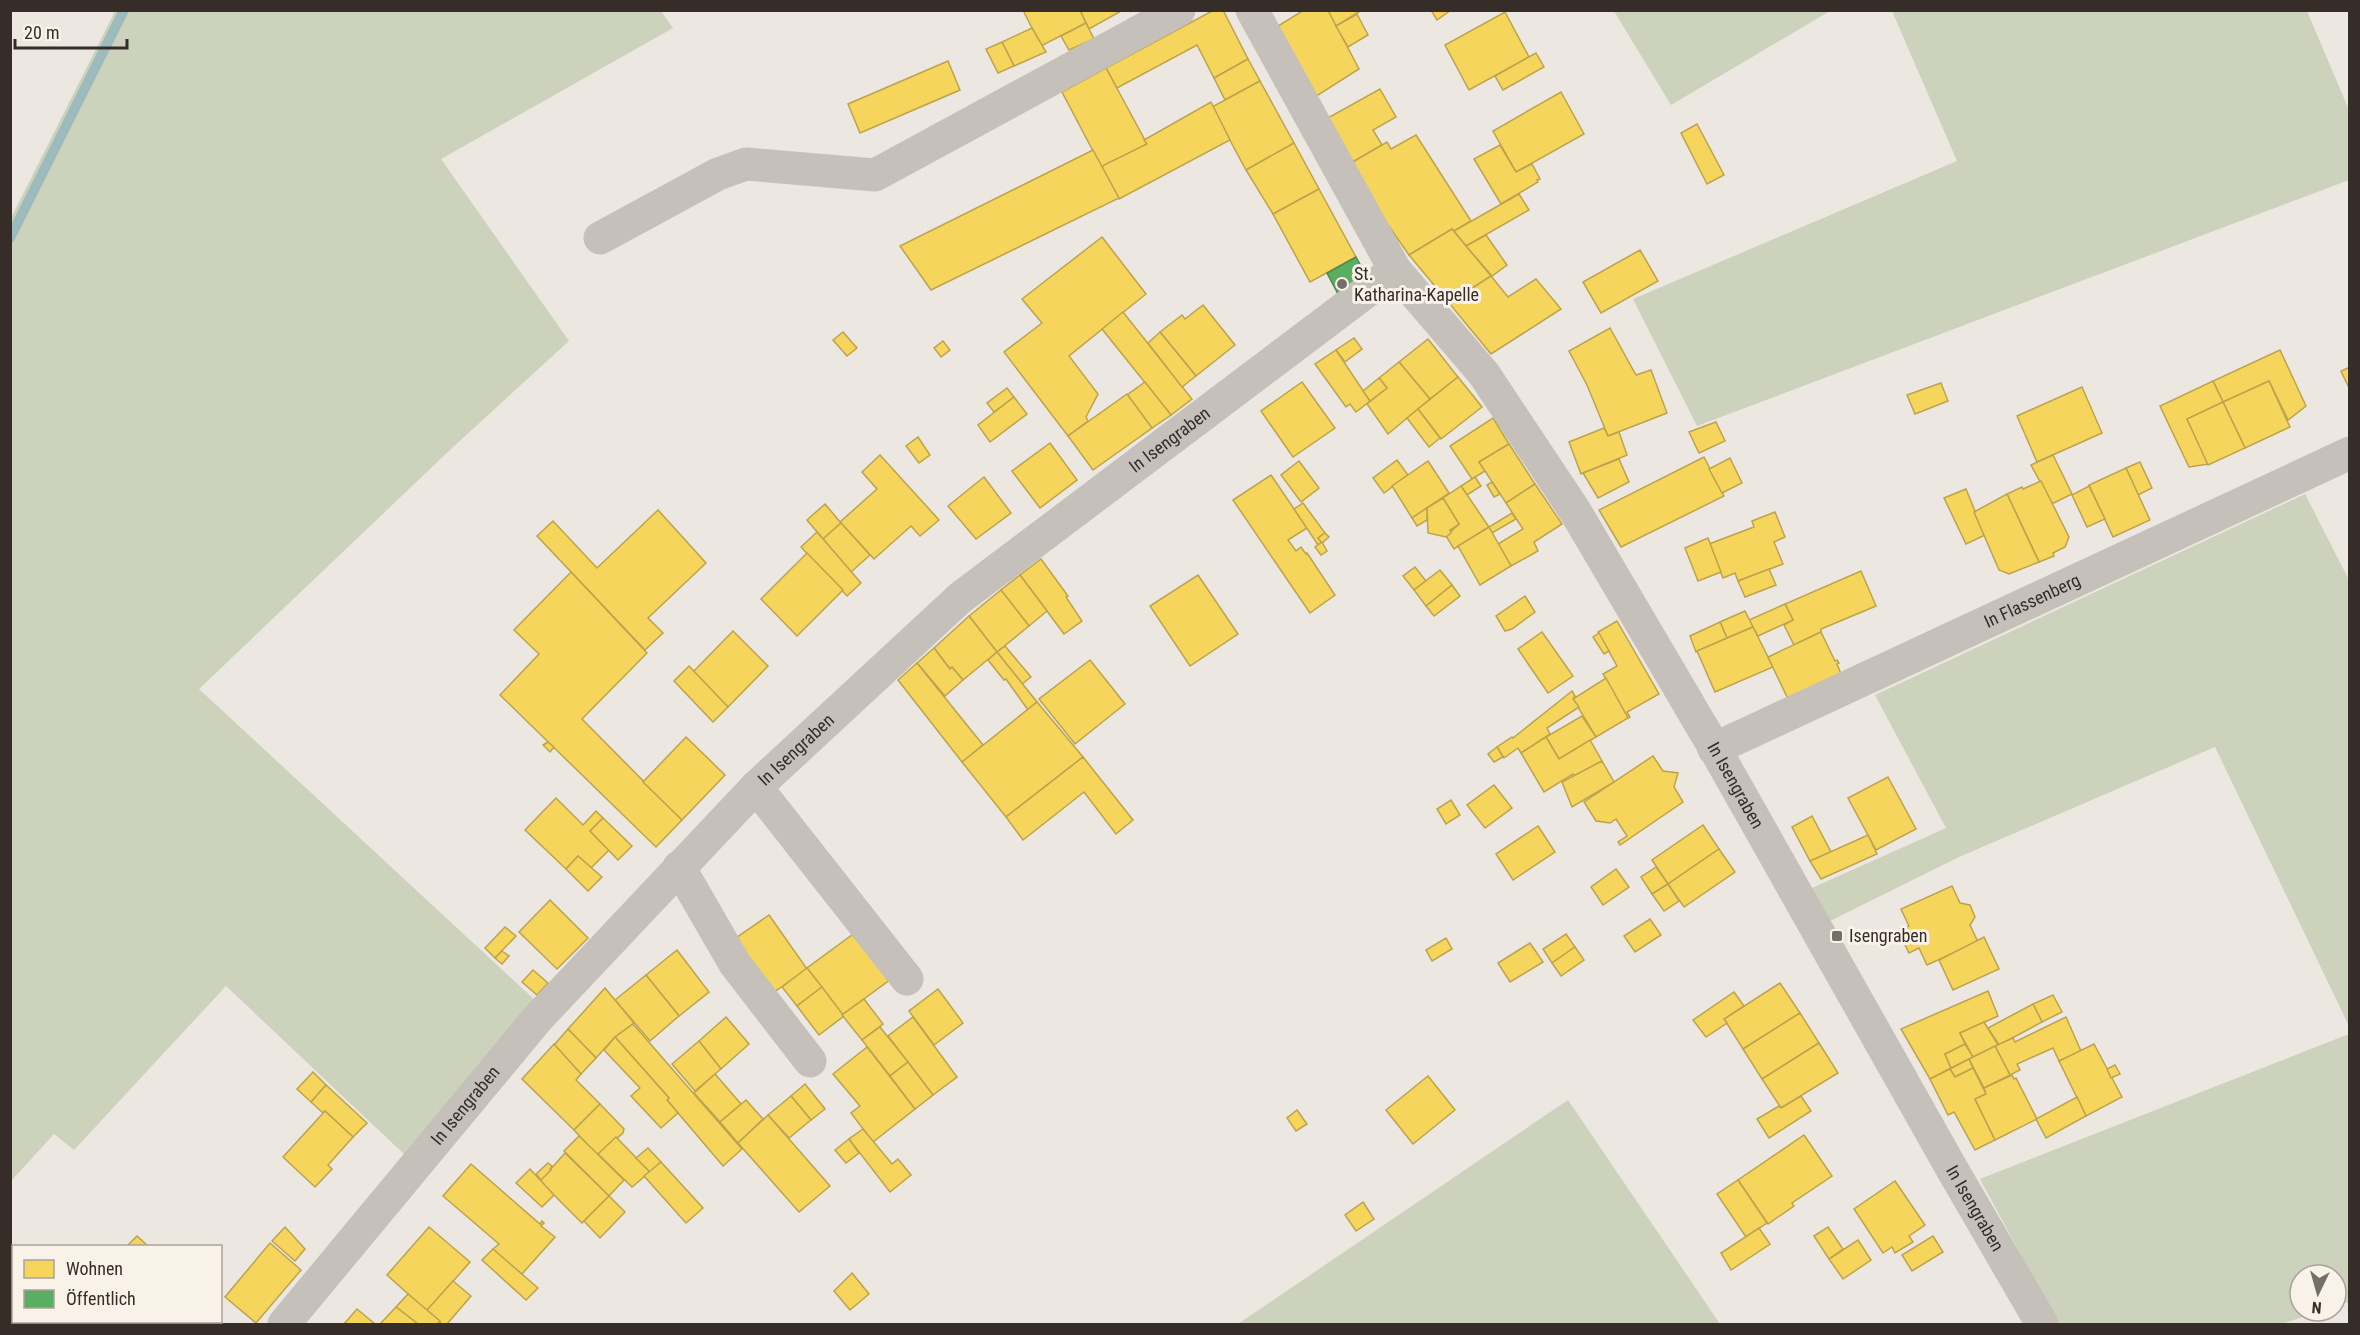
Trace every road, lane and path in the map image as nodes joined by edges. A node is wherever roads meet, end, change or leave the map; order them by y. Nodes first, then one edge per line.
1 (1179, 10) edge
2 (1252, 10) edge
3 (600, 238) dead end
4 (1395, 270) junction
5 (2349, 453) edge
6 (1714, 748) junction
7 (756, 787) junction
8 (679, 867) junction
9 (907, 979) dead end
10 (810, 1061) dead end
11 (284, 1324) edge
12 (2042, 1324) edge

1 - 3 street
2 - 4 street, In Isengraben
4 - 6 street, In Isengraben
4 - 7 street, In Isengraben
5 - 6 street, In Flassenberg
6 - 12 street, In Isengraben
7 - 8 street, In Isengraben
7 - 9 street
8 - 10 street
8 - 11 street, In Isengraben

